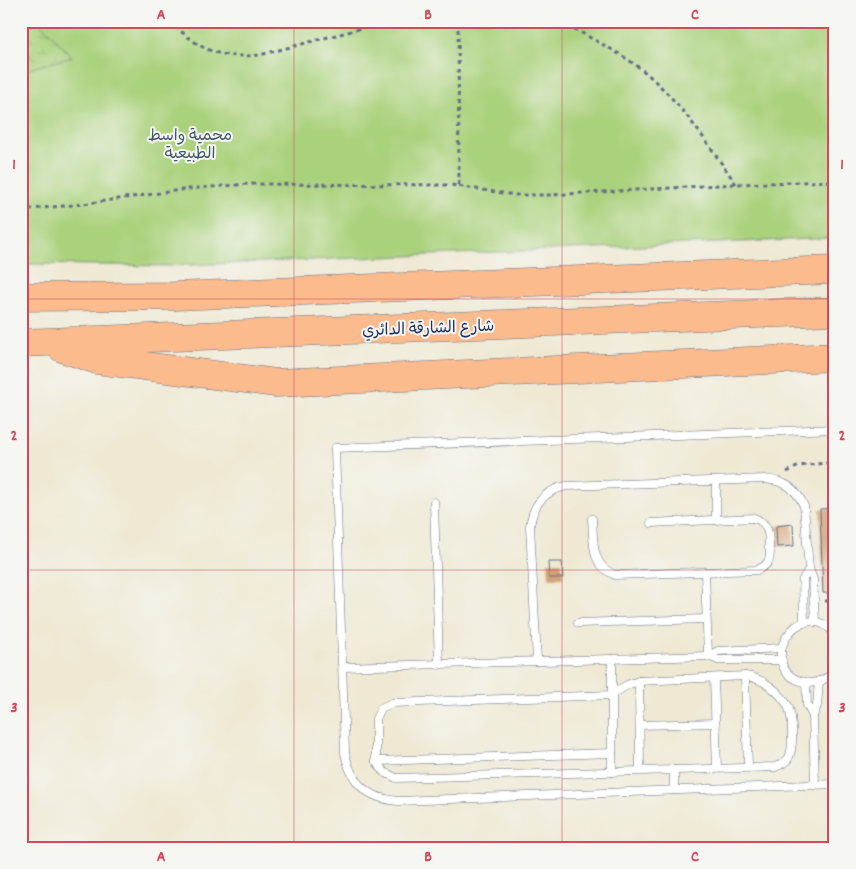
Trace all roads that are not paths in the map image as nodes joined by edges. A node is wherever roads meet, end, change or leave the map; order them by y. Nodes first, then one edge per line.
1 (835, 270) edge
2 (21, 297) edge
3 (835, 311) edge
4 (34, 342) edge
5 (835, 357) edge
6 (835, 429) edge
7 (716, 481) junction
8 (434, 502) dead end
9 (592, 519) dead end
10 (716, 520) junction
11 (651, 523) dead end
12 (808, 569) junction
13 (705, 572) junction
14 (706, 619) junction
15 (815, 622) junction
16 (578, 623) dead end
17 (804, 623) junction
18 (835, 634) edge
19 (781, 648) junction
20 (708, 656) junction
21 (612, 659) junction
22 (782, 660) junction
23 (537, 661) junction
24 (440, 664) junction
25 (342, 667) junction
26 (835, 671) edge
27 (745, 676) junction
28 (714, 678) junction
29 (639, 681) junction
30 (806, 682) junction
31 (819, 682) junction
32 (611, 695) junction
33 (813, 716) junction
34 (715, 723) junction
35 (640, 725) junction
36 (612, 753) junction
37 (376, 761) junction
38 (717, 768) junction
39 (748, 768) junction
40 (640, 770) junction
41 (674, 770) junction
42 (612, 772) junction
43 (835, 784) edge
44 (815, 785) junction
45 (674, 790) junction

1 - 2 highway
3 - 4 highway, شارع الشارقة الدائري
4 - 5 highway
6 - 25 lane
7 - 10 lane
7 - 12 lane
7 - 23 lane
8 - 24 lane
9 - 13 lane
10 - 11 lane
10 - 13 lane
12 - 15 lane
12 - 17 lane
13 - 14 lane
14 - 16 lane
14 - 20 lane
15 - 17 lane
15 - 18 lane
17 - 19 lane
19 - 20 lane
19 - 22 lane
20 - 21 lane
20 - 22 lane
21 - 23 lane
21 - 32 lane
22 - 30 lane
23 - 24 lane
24 - 25 lane
25 - 45 lane
26 - 31 lane
27 - 28 lane
27 - 39 lane
27 - 39 lane
28 - 29 lane
28 - 34 lane
29 - 32 lane
29 - 35 lane
30 - 31 lane
30 - 33 lane
31 - 33 lane
32 - 36 lane
32 - 37 lane
33 - 44 lane
34 - 35 lane
34 - 38 lane
35 - 40 lane
36 - 37 lane
36 - 42 lane
37 - 42 lane
38 - 39 lane
38 - 41 lane
40 - 41 lane
40 - 42 lane
41 - 45 lane
43 - 44 lane
44 - 45 lane

